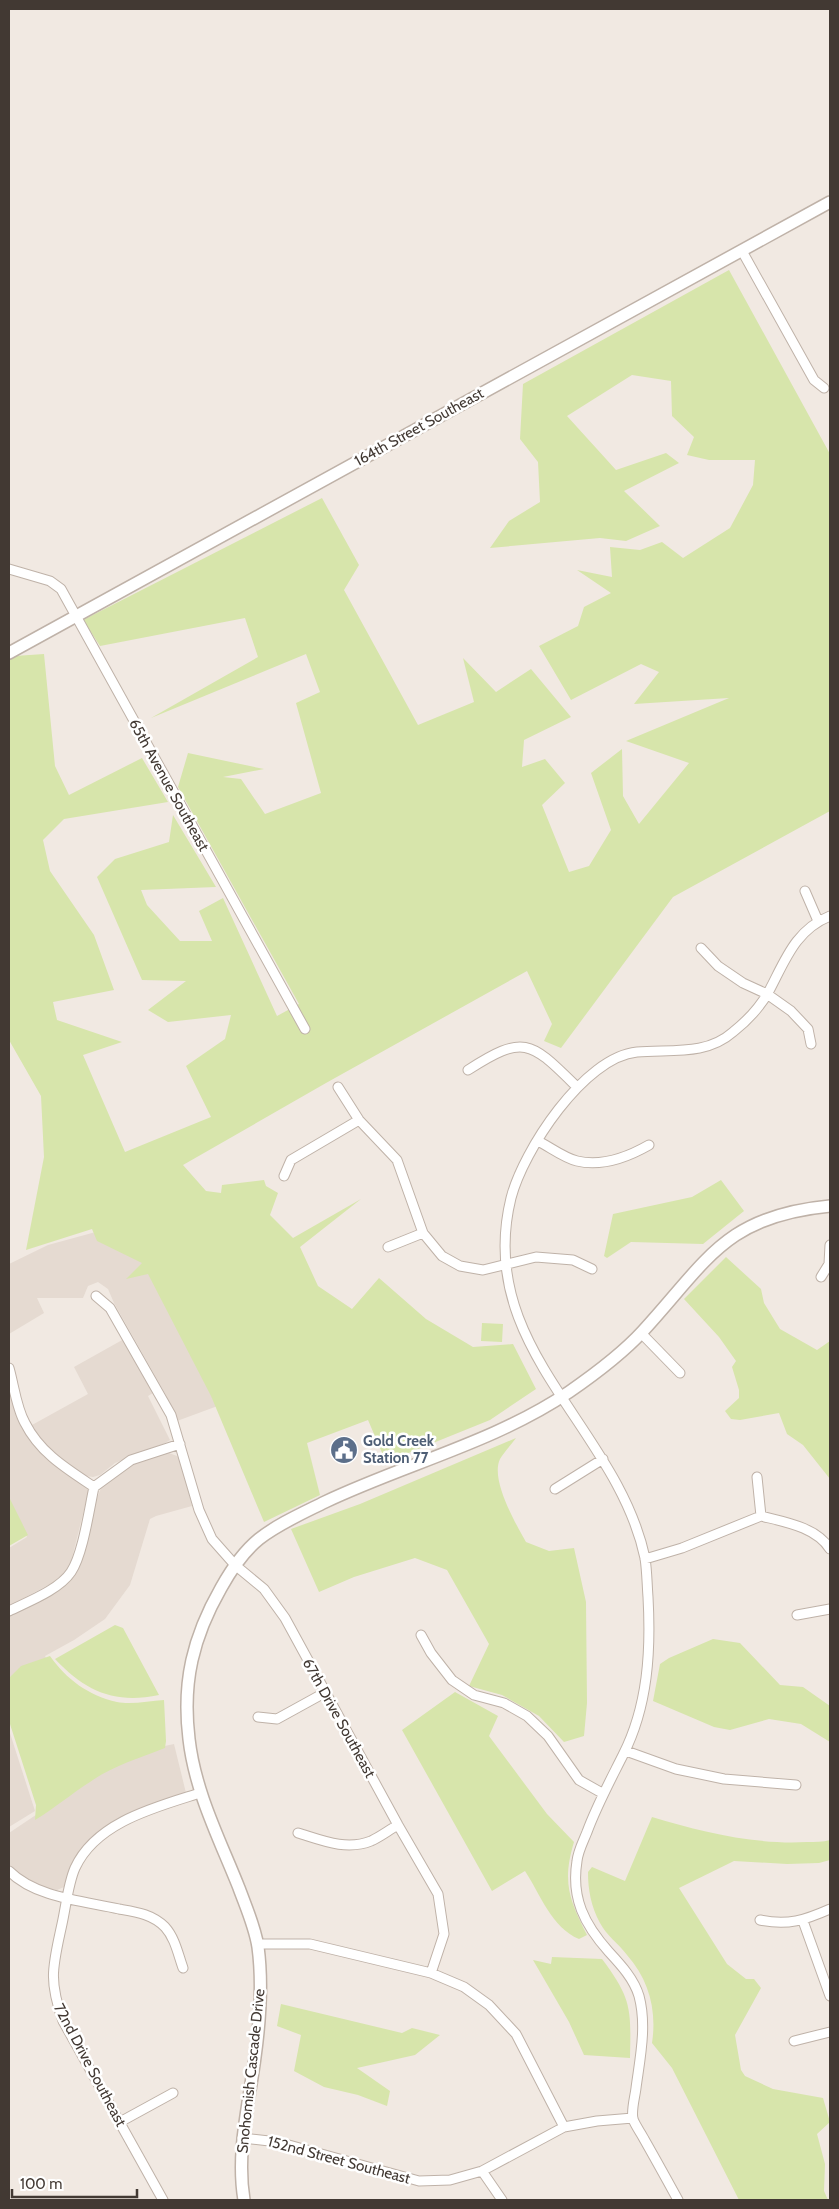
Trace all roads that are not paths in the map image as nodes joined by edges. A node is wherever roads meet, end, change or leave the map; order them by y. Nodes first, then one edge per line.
1 (830, 202) edge
2 (742, 251) junction
3 (824, 388) dead end
4 (9, 569) edge
5 (76, 617) junction
6 (9, 653) edge
7 (805, 891) dead end
8 (830, 916) edge
9 (818, 920) junction
10 (701, 948) dead end
11 (767, 994) junction
12 (305, 1029) dead end
13 (811, 1044) dead end
14 (468, 1070) dead end
15 (338, 1087) dead end
16 (577, 1087) junction
17 (359, 1120) junction
18 (538, 1140) junction
19 (649, 1146) dead end
20 (284, 1176) dead end
21 (830, 1206) edge
22 (423, 1233) junction
23 (830, 1245) edge
24 (388, 1248) dead end
25 (505, 1265) junction
26 (592, 1269) dead end
27 (821, 1278) dead end
28 (96, 1296) dead end
29 (641, 1333) junction
30 (9, 1368) edge
31 (680, 1373) dead end
32 (561, 1397) junction
33 (180, 1444) junction
34 (603, 1459) junction
35 (757, 1477) dead end
36 (94, 1487) junction
37 (554, 1489) dead end
38 (761, 1516) junction
39 (830, 1549) edge
40 (645, 1559) junction
41 (235, 1564) junction
42 (830, 1609) edge
43 (9, 1611) edge
44 (797, 1615) dead end
45 (421, 1635) dead end
46 (326, 1692) junction
47 (258, 1717) dead end
48 (626, 1751) junction
49 (796, 1785) dead end
50 (200, 1793) junction
51 (602, 1793) junction
52 (398, 1825) junction
53 (298, 1833) dead end
54 (9, 1871) edge
55 (67, 1898) junction
56 (830, 1909) edge
57 (760, 1920) dead end
58 (803, 1921) junction
59 (258, 1944) junction
60 (184, 1968) dead end
61 (431, 1973) junction
62 (830, 1996) edge
63 (830, 2032) edge
64 (794, 2041) dead end
65 (173, 2093) dead end
66 (633, 2118) junction
67 (120, 2122) junction
68 (564, 2127) junction
69 (242, 2138) junction
70 (482, 2171) junction
71 (163, 2200) edge
72 (244, 2200) edge
73 (502, 2200) edge
74 (678, 2200) edge

1 - 2 street, 164th Street Southeast
2 - 3 street
2 - 5 street, 164th Street Southeast
4 - 5 street, 65th Avenue Southeast
5 - 6 street, 164th Street Southeast
5 - 12 street, 65th Avenue Southeast
7 - 9 street
8 - 9 street
9 - 11 street
10 - 11 street
11 - 13 street
11 - 16 street
14 - 16 street
15 - 17 street
16 - 18 street
17 - 20 street
17 - 22 street
18 - 19 street
18 - 25 street
21 - 29 street, Snohomish Cascade Drive
22 - 24 street
22 - 25 street
23 - 27 street
25 - 26 street
25 - 32 street
28 - 33 street, 67th Drive Southeast
29 - 31 street
29 - 32 street, Snohomish Cascade Drive
30 - 36 street
32 - 34 street
32 - 41 street, Snohomish Cascade Drive
33 - 36 street
33 - 41 street, 67th Drive Southeast
34 - 37 street
34 - 40 street
35 - 38 street
36 - 43 street
38 - 39 street
38 - 40 street
40 - 48 street
41 - 46 street, 67th Drive Southeast
41 - 50 street, Snohomish Cascade Drive
42 - 44 street
45 - 51 street
46 - 47 street
46 - 52 street, 67th Drive Southeast
48 - 49 street
48 - 51 street
50 - 55 street, 72nd Drive Southeast
50 - 59 street, Snohomish Cascade Drive
51 - 66 street
52 - 53 street
52 - 61 street, 67th Drive Southeast
54 - 55 street
55 - 60 street
55 - 67 street, 72nd Drive Southeast
56 - 58 street
57 - 58 street
58 - 62 street
59 - 61 street
59 - 69 street, Snohomish Cascade Drive
61 - 68 street
63 - 64 street
65 - 67 street
66 - 68 street, 152nd Street Southeast
66 - 74 street
67 - 71 street, 72nd Drive Southeast
68 - 70 street, 152nd Street Southeast
69 - 70 street, 152nd Street Southeast
69 - 72 street, Snohomish Cascade Drive
70 - 73 street

